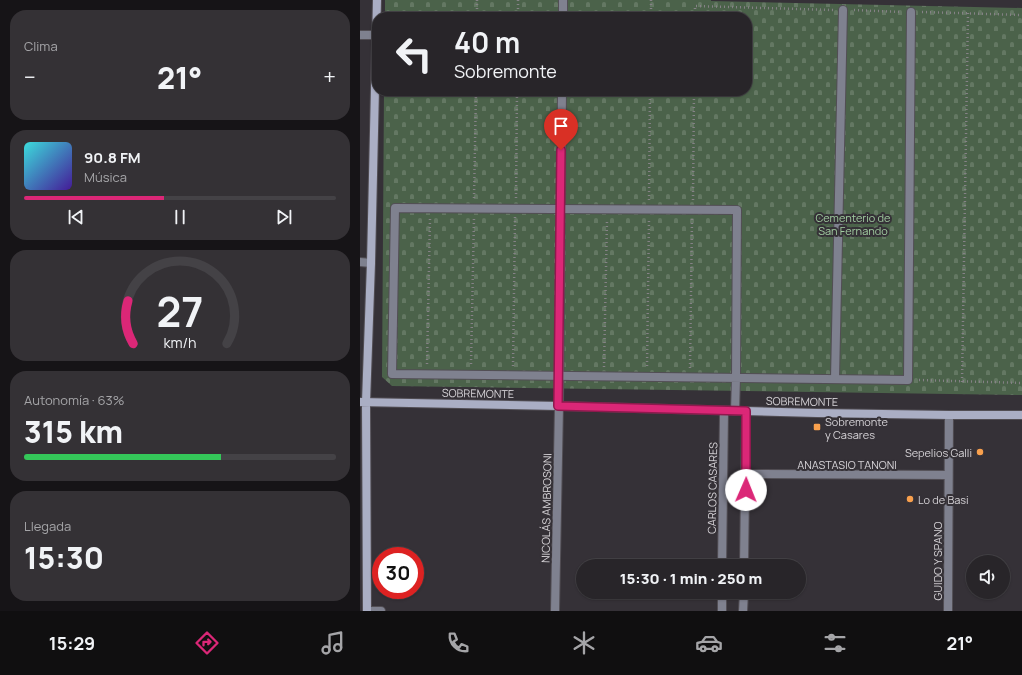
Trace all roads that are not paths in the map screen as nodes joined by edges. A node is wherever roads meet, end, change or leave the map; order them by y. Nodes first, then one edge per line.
1 (377, 0) edge
2 (563, 0) edge
3 (843, 10) road end
4 (377, 12) edge
5 (563, 12) edge
6 (911, 12) road end
7 (360, 35) edge
8 (372, 35) edge
9 (375, 96) edge
10 (562, 96) edge
11 (561, 209) junction
12 (360, 262) edge
13 (371, 263) junction
14 (559, 376) junction
15 (736, 378) junction
16 (835, 379) junction
17 (363, 402) edge
18 (558, 406) junction
19 (724, 411) junction
20 (735, 411) junction
21 (746, 411) junction
22 (949, 415) junction
23 (1022, 415) edge
24 (360, 460) edge
25 (746, 474) junction
26 (948, 475) junction
27 (366, 480) junction
28 (722, 559) edge
29 (744, 559) edge
30 (722, 599) edge
31 (744, 599) edge
32 (367, 611) edge
33 (381, 611) edge
34 (555, 611) edge
35 (722, 611) edge
36 (743, 611) edge
37 (948, 611) edge

1 - 4 main road
2 - 5 street
3 - 16 street
6 - 16 street
7 - 8 street
9 - 13 main road
10 - 11 street, NICOLÁS AMBROSONI
11 - 14 street, NICOLÁS AMBROSONI
11 - 14 street
11 - 15 street
12 - 13 street
13 - 17 main road
14 - 15 street
14 - 18 street, NICOLÁS AMBROSONI
15 - 16 street
15 - 20 street
17 - 18 main road, SOBREMONTE
17 - 27 main road
18 - 19 main road, SOBREMONTE
18 - 34 street, NICOLÁS AMBROSONI
19 - 20 main road, SOBREMONTE
19 - 28 street, CARLOS CASARES
20 - 21 main road, SOBREMONTE
21 - 22 main road, SOBREMONTE
21 - 25 street
22 - 23 main road, SOBREMONTE
22 - 26 street, GUIDO Y SPANO
24 - 27 main road
25 - 26 street, ANASTASIO TANONI
25 - 29 street
26 - 37 street, GUIDO Y SPANO
27 - 32 main road
30 - 35 street
31 - 36 street
32 - 33 street

